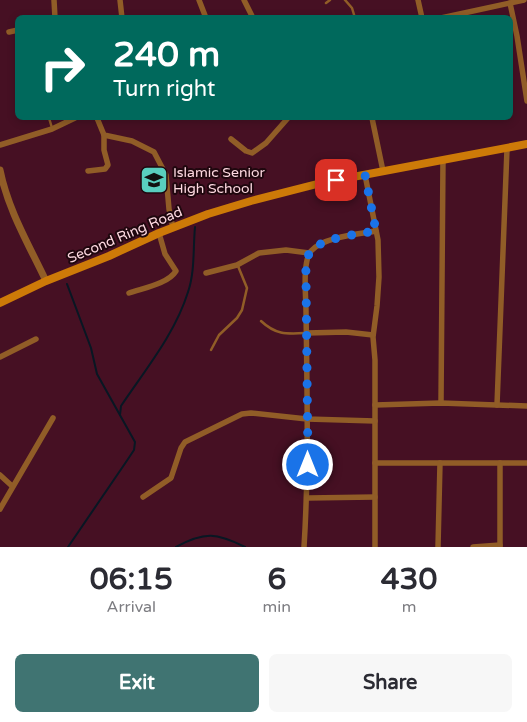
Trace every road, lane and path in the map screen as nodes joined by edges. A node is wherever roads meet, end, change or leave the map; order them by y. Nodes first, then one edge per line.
1 (54, 0) edge
2 (120, 0) edge
3 (199, 0) edge
4 (244, 0) edge
5 (330, 0) edge
6 (345, 0) edge
7 (418, 0) edge
8 (524, 0) edge
9 (326, 3) dead end
10 (498, 3) edge
11 (510, 3) junction
12 (55, 15) edge
13 (122, 15) edge
14 (205, 15) edge
15 (252, 15) edge
16 (354, 15) edge
17 (421, 15) edge
18 (452, 15) edge
19 (512, 15) edge
20 (513, 17) edge
21 (15, 31) edge
22 (9, 32) dead end
23 (525, 75) edge
24 (527, 101) edge
25 (50, 120) edge
26 (64, 120) edge
27 (98, 120) edge
28 (286, 120) edge
29 (372, 120) edge
30 (52, 129) junction
31 (104, 136) junction
32 (231, 139) dead end
33 (527, 144) edge
34 (0, 145) edge
35 (507, 149) junction
36 (443, 160) junction
37 (0, 170) edge
38 (88, 171) dead end
39 (383, 171) junction
40 (365, 175) junction
41 (173, 228) junction
42 (376, 231) junction
43 (159, 233) junction
44 (309, 253) junction
45 (237, 265) junction
46 (206, 273) dead end
47 (46, 281) junction
48 (129, 293) dead end
49 (0, 304) edge
50 (262, 321) dead end
51 (306, 333) junction
52 (373, 335) junction
53 (36, 339) dead end
54 (211, 350) dead end
55 (0, 356) edge
56 (440, 403) junction
57 (375, 405) junction
58 (497, 405) junction
59 (527, 406) edge
60 (53, 418) dead end
61 (308, 419) junction
62 (375, 421) junction
63 (375, 463) junction
64 (500, 463) junction
65 (527, 463) edge
66 (440, 464) junction
67 (0, 475) edge
68 (12, 486) junction
69 (143, 497) dead end
70 (375, 497) junction
71 (307, 498) junction
72 (0, 509) edge
73 (500, 546) edge
74 (304, 547) edge
75 (375, 547) edge
76 (438, 547) edge
77 (472, 547) edge

1 - 12 street
2 - 13 street
3 - 14 street
4 - 15 street
5 - 9 lane
6 - 16 lane
7 - 17 street
8 - 11 street
10 - 11 street
10 - 18 street
11 - 19 street
20 - 23 street
21 - 22 street
23 - 24 street
25 - 30 lane
26 - 30 street
27 - 31 street
28 - 32 street
29 - 39 street
30 - 34 street
31 - 38 street
31 - 41 street
33 - 35 main road, Second Ring Road
35 - 36 main road, Second Ring Road
35 - 58 street
36 - 39 main road, Second Ring Road
36 - 56 street
37 - 47 street
39 - 40 main road, Second Ring Road
40 - 41 main road, Second Ring Road
40 - 42 street
41 - 43 main road, Second Ring Road
42 - 44 street
42 - 52 street
43 - 47 main road, Second Ring Road
43 - 48 street
44 - 45 street
44 - 51 street
45 - 46 street
45 - 54 lane
47 - 49 main road, Second Ring Road
50 - 51 lane
51 - 52 street
51 - 61 street
52 - 57 street
53 - 55 street
56 - 57 street
56 - 58 street
57 - 62 street
58 - 59 street
60 - 68 street
61 - 62 street
61 - 69 street
61 - 71 street
62 - 63 street
63 - 66 street
63 - 70 street
64 - 65 street
64 - 66 street
64 - 73 street
66 - 76 street
67 - 68 street
68 - 72 street
70 - 71 street
70 - 75 street
71 - 74 street
73 - 77 street

